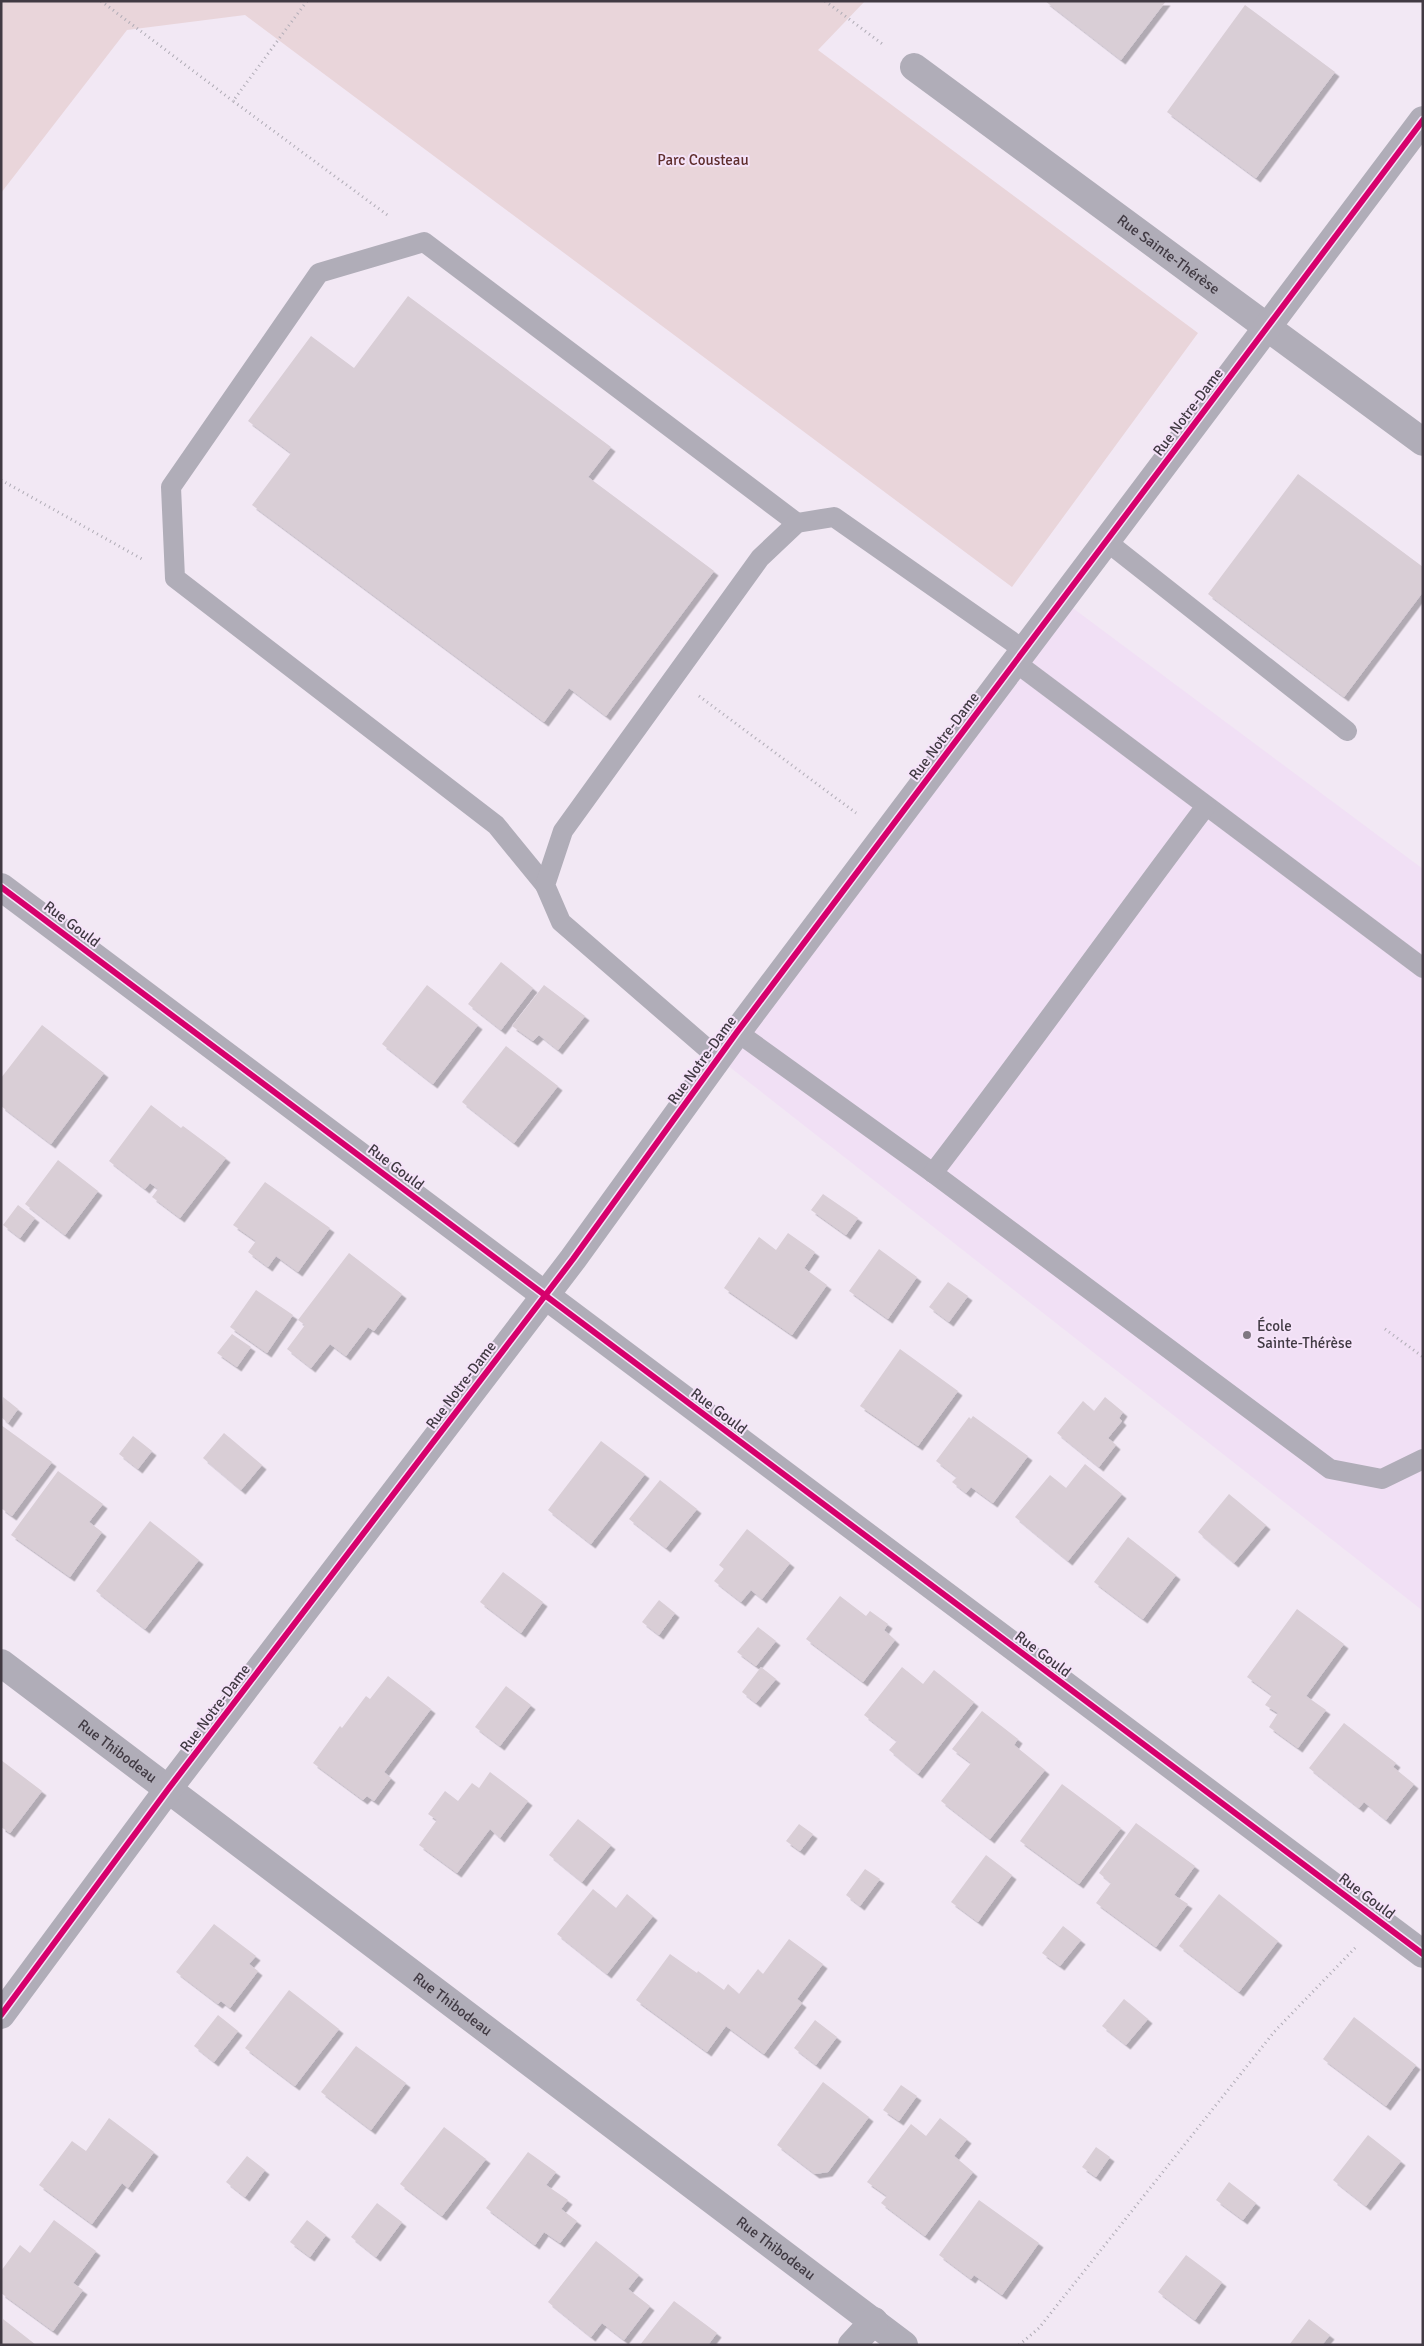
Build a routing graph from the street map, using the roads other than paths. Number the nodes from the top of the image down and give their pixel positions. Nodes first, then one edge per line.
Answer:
1 (914, 67) road end
2 (1423, 120) edge
3 (1267, 327) junction
4 (1423, 442) edge
5 (798, 523) junction
6 (1106, 541) junction
7 (1020, 656) junction
8 (1347, 731) dead end
9 (1206, 806) junction
10 (545, 885) junction
11 (1, 887) edge
12 (1423, 968) edge
13 (737, 1032) junction
14 (718, 1058) junction
15 (933, 1173) junction
16 (545, 1296) junction
17 (1423, 1459) edge
18 (1, 1663) edge
19 (170, 1788) junction
20 (1423, 1954) edge
21 (1, 2015) edge
22 (874, 2321) junction
23 (852, 2345) edge
24 (904, 2345) edge

1 - 3 street, Rue Sainte-Thérèse
2 - 3 street, Rue Notre-Dame
3 - 4 street, Rue Sainte-Thérèse
3 - 6 street, Rue Notre-Dame
5 - 7 lane
5 - 10 lane
5 - 10 lane
6 - 7 street, Rue Notre-Dame
6 - 8 lane
7 - 9 lane
7 - 13 street, Rue Notre-Dame
9 - 12 lane
9 - 15 lane
10 - 14 lane
11 - 16 street, Rue Gould
13 - 14 street, Rue Notre-Dame
13 - 15 lane
14 - 16 street, Rue Notre-Dame
15 - 17 lane
16 - 19 street, Rue Notre-Dame
16 - 20 street, Rue Gould
18 - 19 street, Rue Thibodeau
19 - 21 street, Rue Notre-Dame
19 - 22 street, Rue Thibodeau
22 - 23 street
22 - 24 street, Rue Thibodeau

